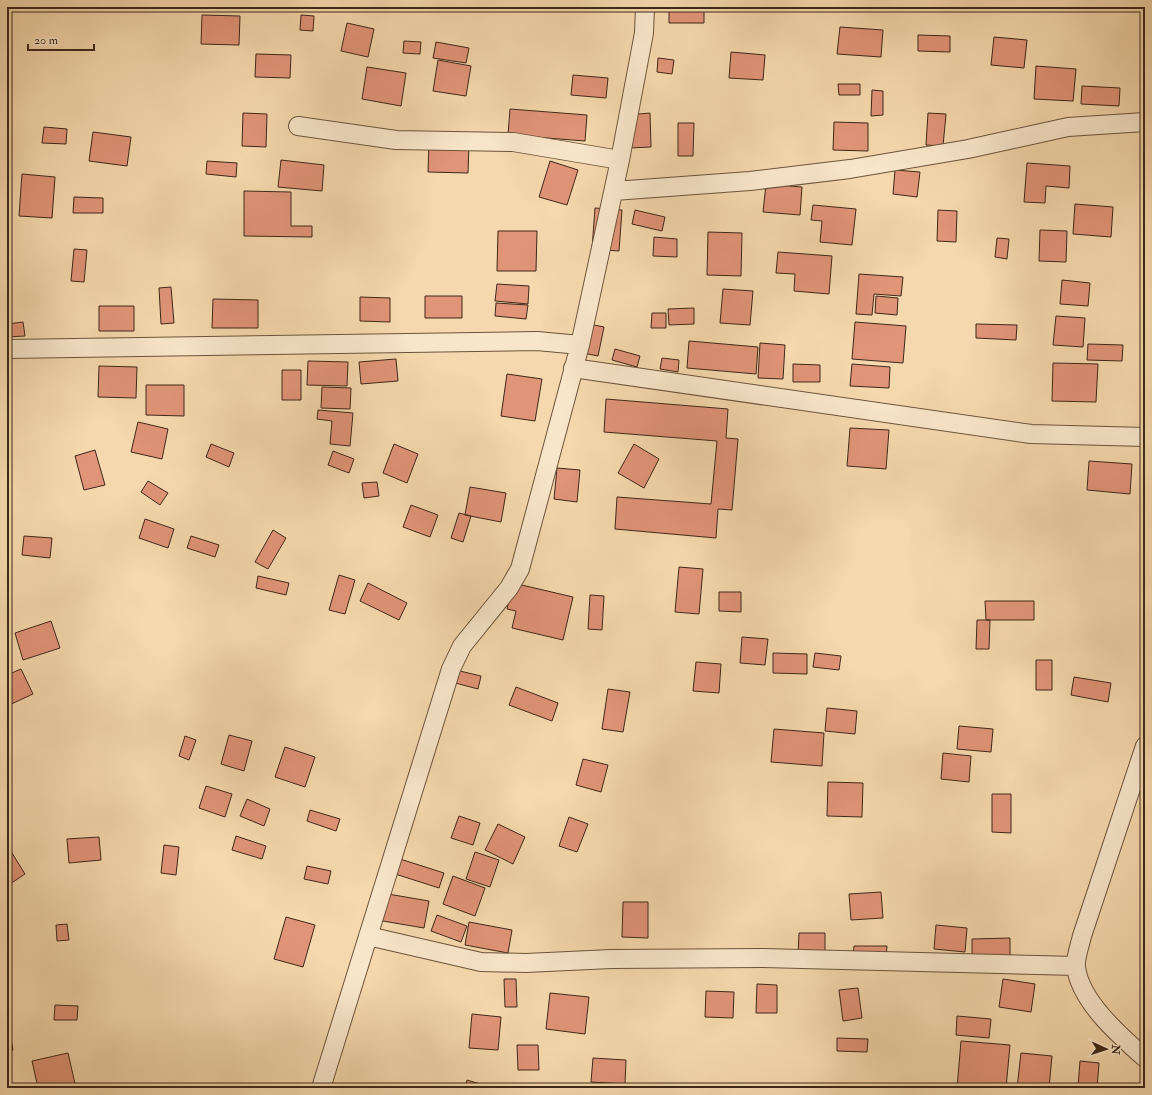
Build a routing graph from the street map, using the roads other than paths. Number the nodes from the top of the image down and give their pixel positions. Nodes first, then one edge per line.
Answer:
1 (645, 7) edge
2 (1145, 122) edge
3 (298, 126) dead end
4 (620, 160) junction
5 (614, 191) junction
6 (580, 345) junction
7 (7, 349) edge
8 (573, 368) junction
9 (1145, 437) edge
10 (1145, 746) edge
11 (368, 936) junction
12 (1076, 966) junction
13 (1145, 1058) edge
14 (320, 1088) edge

1 - 4 street
2 - 5 street
3 - 4 street
4 - 5 street
5 - 6 street
6 - 7 street
6 - 8 street
8 - 9 street
8 - 11 street
10 - 12 street
11 - 12 street
11 - 14 street
12 - 13 street

